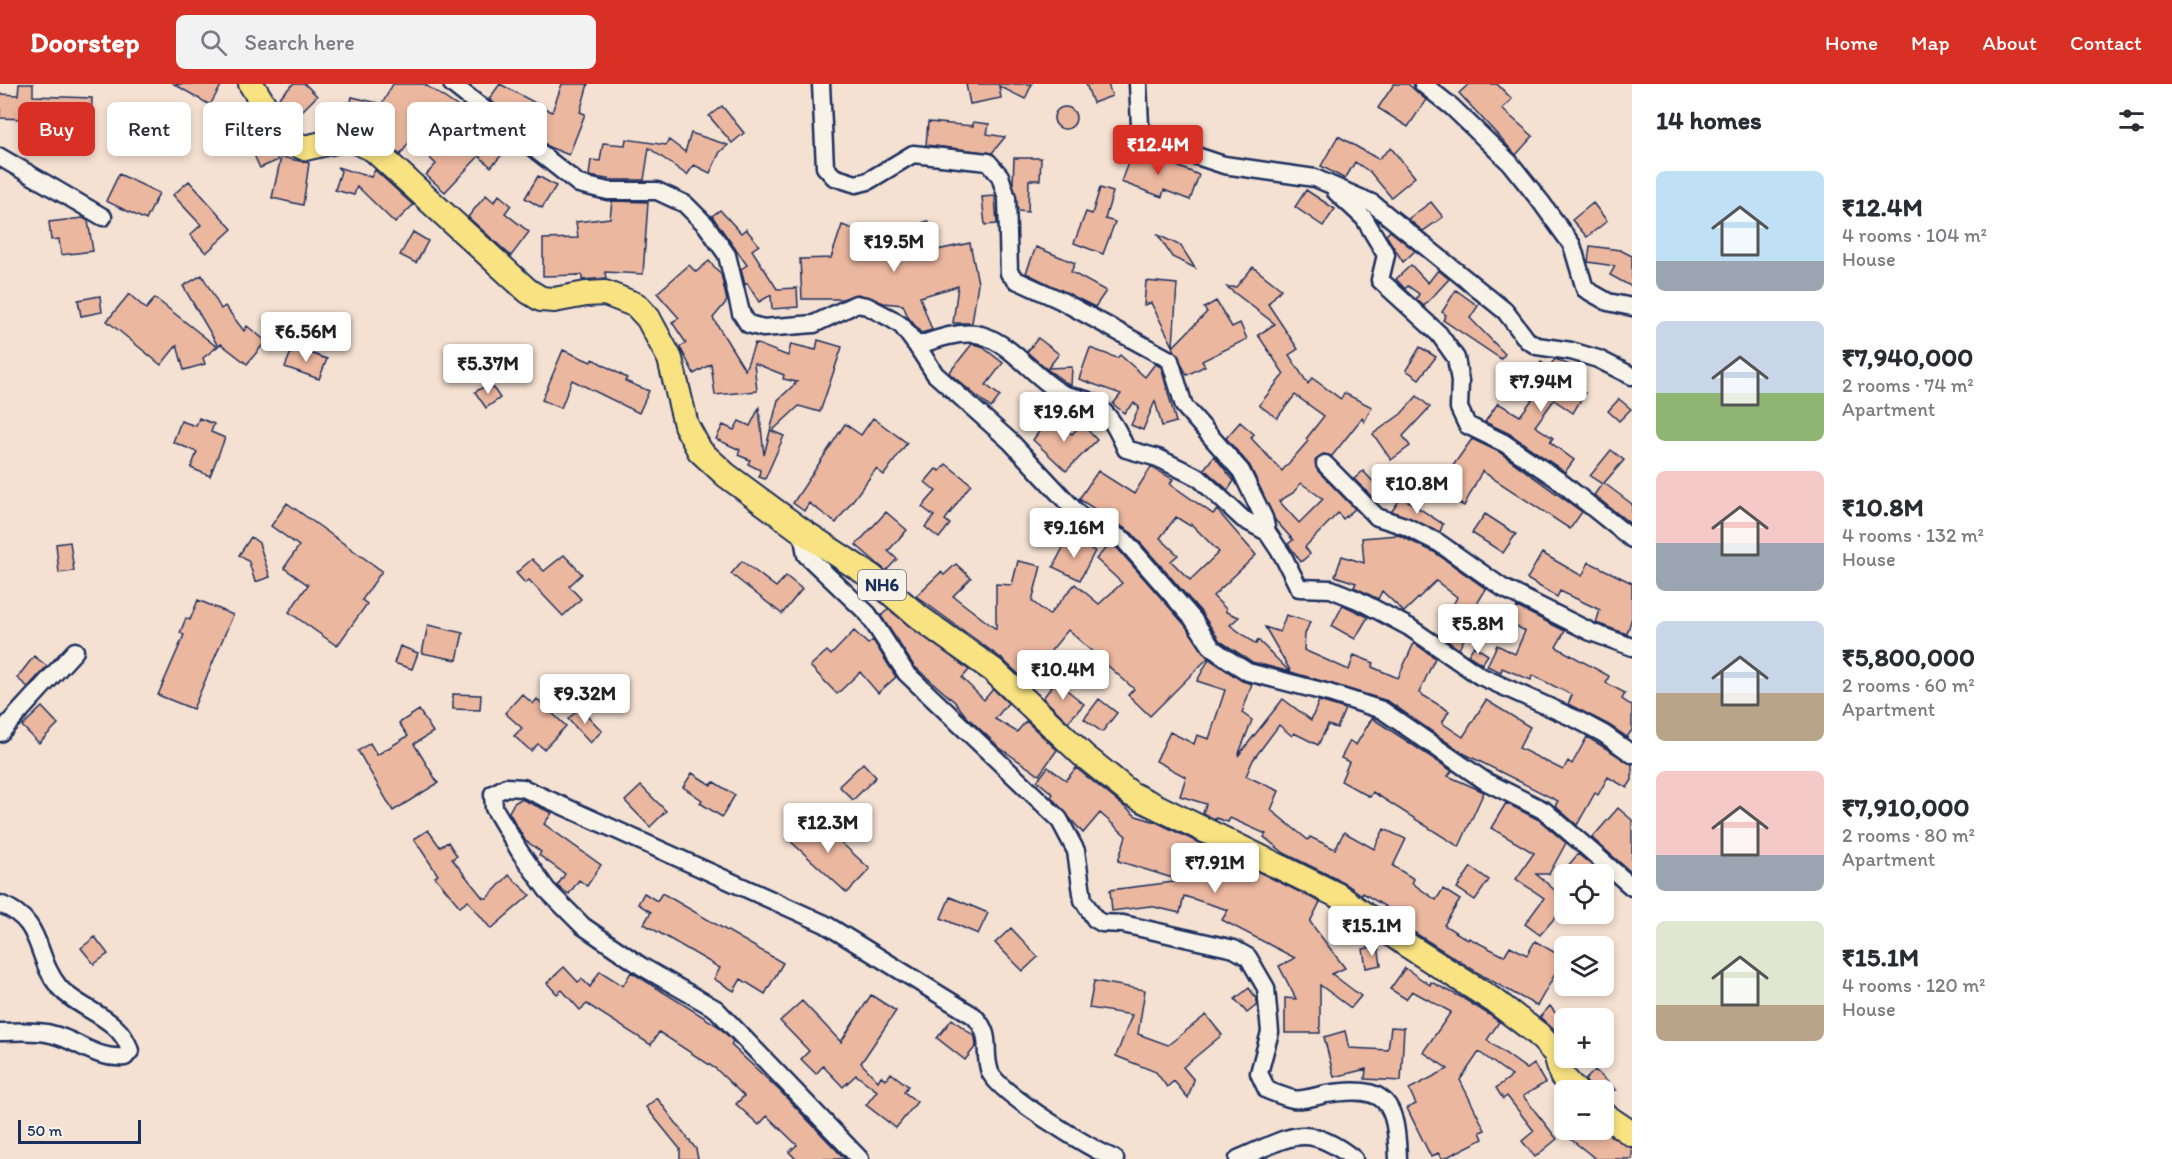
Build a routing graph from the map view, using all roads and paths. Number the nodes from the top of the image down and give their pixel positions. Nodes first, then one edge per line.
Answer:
1 (251, 84) edge
2 (452, 84) edge
3 (821, 84) edge
4 (1138, 84) edge
5 (1423, 84) edge
6 (473, 90) edge
7 (0, 158) edge
8 (1315, 178) junction
9 (103, 217) dead end
10 (1632, 307) edge
11 (917, 346) junction
12 (1632, 376) edge
13 (1325, 464) dead end
14 (802, 531) junction
15 (1268, 532) junction
16 (1632, 539) edge
17 (1632, 647) edge
18 (75, 651) dead end
19 (0, 733) edge
20 (1632, 754) edge
21 (1632, 887) edge
22 (0, 904) edge
23 (0, 1032) edge
24 (1566, 1080) edge
25 (1614, 1122) edge
26 (1632, 1134) edge
27 (860, 1159) edge
28 (1115, 1159) edge
29 (1238, 1159) edge
30 (1354, 1159) edge
31 (1398, 1159) edge

1 - 14 highway, NH6
2 - 6 street
3 - 15 street
4 - 8 street
5 - 10 street
6 - 11 street
7 - 9 street
8 - 12 street
8 - 16 street
11 - 15 street
11 - 21 street
13 - 17 street
14 - 24 highway, NH6
14 - 31 street
15 - 20 street
18 - 19 street
22 - 23 street
25 - 26 highway
27 - 28 street
29 - 30 street

